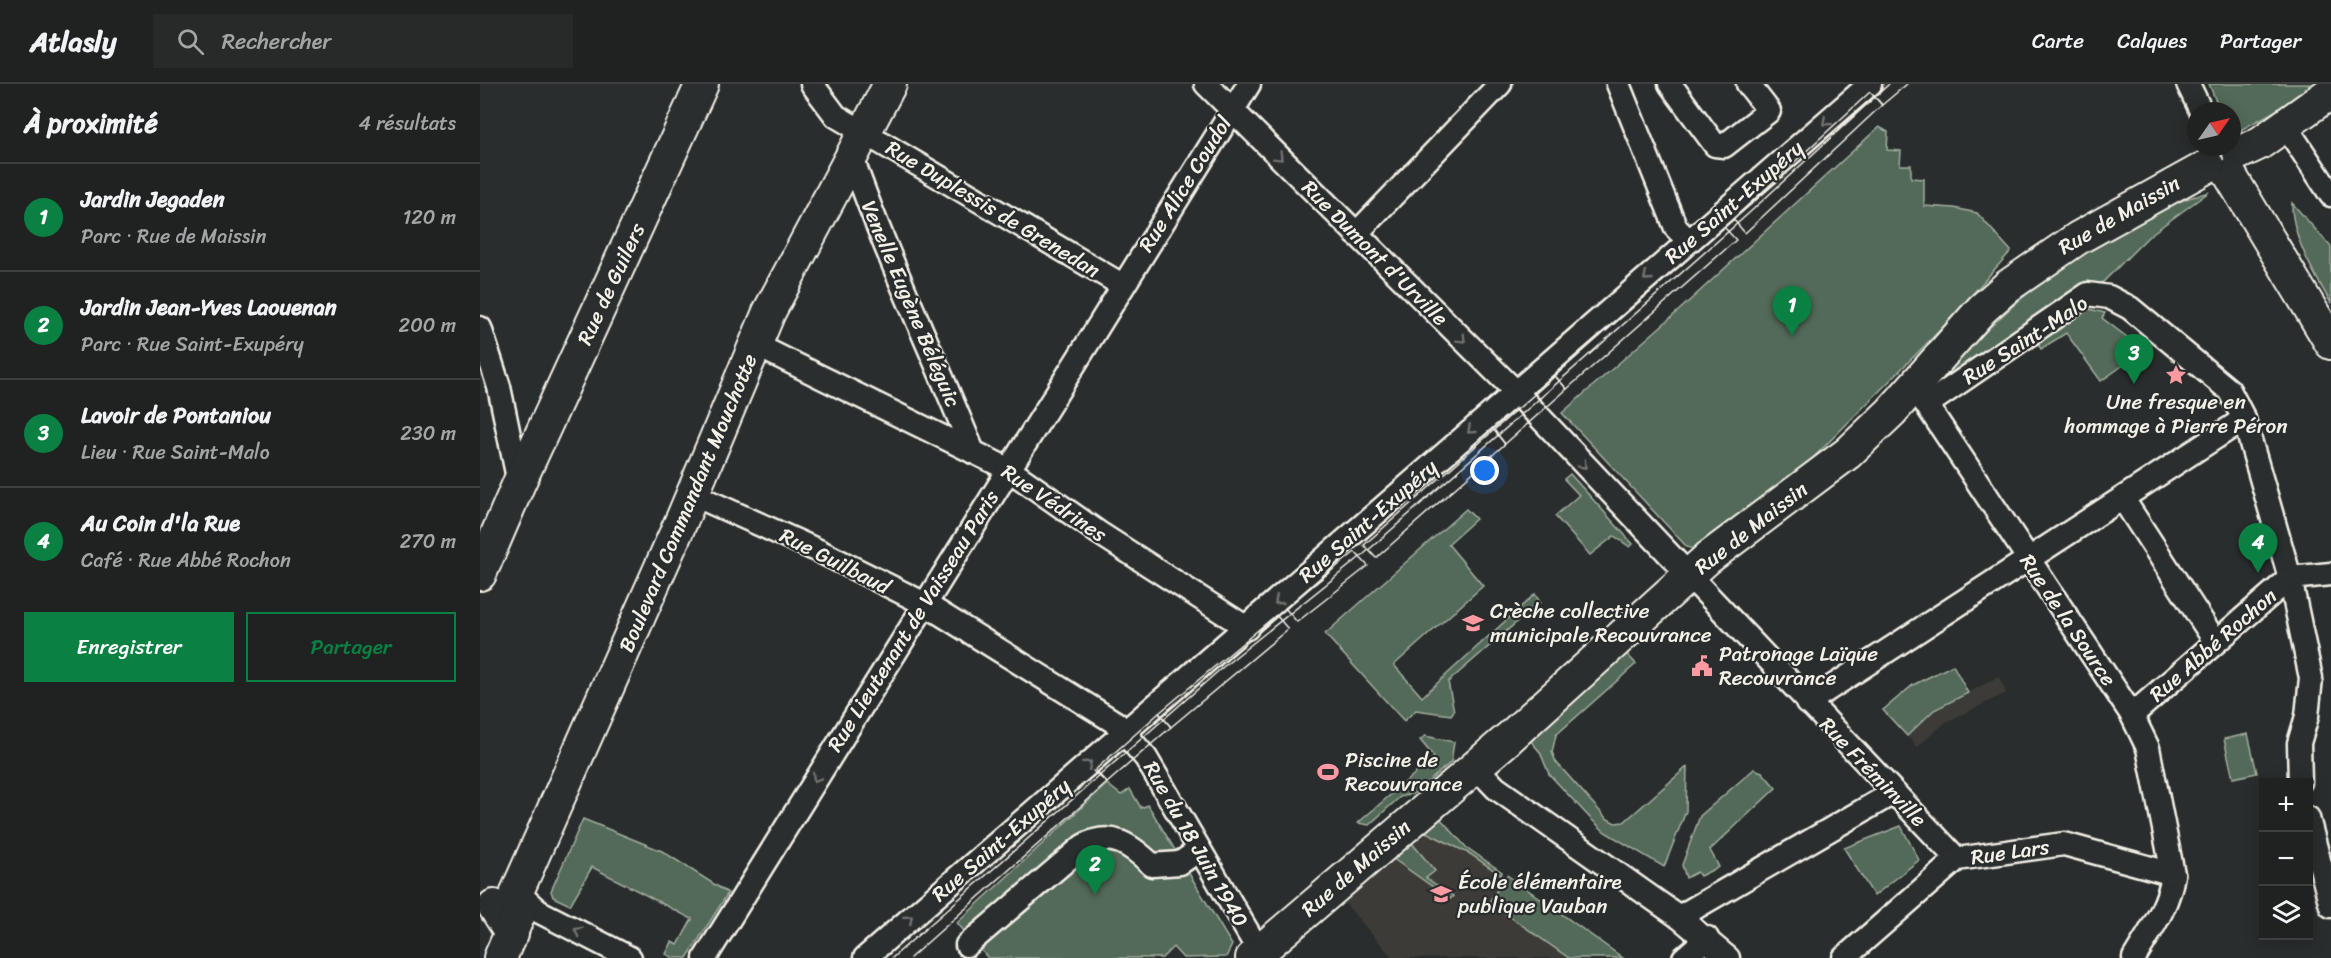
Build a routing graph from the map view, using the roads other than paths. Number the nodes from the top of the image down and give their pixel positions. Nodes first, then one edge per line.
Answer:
1 (702, 84) edge
2 (812, 84) edge
3 (890, 84) edge
4 (1206, 84) edge
5 (1249, 84) edge
6 (1500, 84) edge
7 (1618, 84) edge
8 (1670, 84) edge
9 (1748, 84) edge
10 (1870, 84) edge
11 (2188, 84) edge
12 (2331, 92) edge
13 (2196, 102) edge
14 (1232, 110) junction
15 (2285, 125) junction
16 (858, 144) junction
17 (2224, 158) edge
18 (2331, 195) edge
19 (1356, 234) junction
20 (1689, 241) junction
21 (1122, 285) junction
22 (480, 328) edge
23 (2331, 343) edge
24 (756, 345) junction
25 (489, 389) edge
26 (1516, 392) junction
27 (1921, 395) junction
28 (2244, 419) junction
29 (1542, 422) joint
30 (973, 452) junction
31 (1008, 469) junction
32 (519, 483) junction
33 (692, 494) junction
34 (2123, 499) junction
35 (2027, 560) junction
36 (480, 573) edge
37 (2331, 574) edge
38 (1690, 575) junction
39 (2290, 579) junction
40 (925, 604) junction
41 (1247, 628) junction
42 (2215, 641) junction
43 (1807, 703) junction
44 (2132, 715) junction
45 (1125, 732) junction
46 (1475, 766) junction
47 (2298, 774) edge
48 (1893, 793) junction
49 (2312, 832) edge
50 (1199, 850) junction
51 (1957, 859) junction
52 (2173, 874) junction
53 (494, 903) edge
54 (2331, 906) edge
55 (1679, 916) junction
56 (1707, 938) junction
57 (967, 945) dead end
58 (506, 946) edge
59 (1258, 956) edge
60 (484, 958) edge
61 (630, 958) edge
62 (705, 958) edge
63 (865, 958) edge
64 (1684, 958) edge
65 (1728, 958) edge
66 (1844, 958) edge
67 (2134, 958) edge

1 - 32 street, Rue de Guilers
2 - 16 street, Rue Duplessis de Grenedan
3 - 16 street, Boulevard Commandant Mouchotte
4 - 14 street, Rue Dumont d'Urville
5 - 14 street, Rue Alice Coudol
6 - 19 street
7 - 20 street
8 - 9 street
10 -> 20 street, Rue Saint-Exupéry
11 - 13 street
12 - 15 street, Rue de Maissin
14 -> 19 street, Rue Dumont d'Urville
14 - 21 street, Rue Alice Coudol
15 - 17 street, Rue de Maissin
15 - 18 street
16 - 21 street, Rue Duplessis de Grenedan
16 - 24 street, Boulevard Commandant Mouchotte
16 - 30 street, Venelle Eugène Béléguic
17 - 23 street
17 - 27 street, Rue de Maissin
19 -> 26 street, Rue Dumont d'Urville
20 -> 26 street, Rue Saint-Exupéry
21 - 31 street, Rue Lieutenant de Vaisseau Paris
22 - 25 street
24 - 30 street, Rue Védrines
24 - 33 street, Boulevard Commandant Mouchotte
25 - 32 street
26 - 29 street, Rue Dumont d'Urville
26 -> 41 street, Rue Saint-Exupéry
27 - 28 street, Rue Saint-Malo
27 - 35 street, Rue de la Source
27 - 38 street, Rue de Maissin
28 - 34 street
28 - 39 street, Rue Saint-Malo
29 -> 38 street, Rue Fréminville
30 - 31 street, Rue Védrines
31 - 40 street, Rue Lieutenant de Vaisseau Paris
31 - 41 street, Rue Védrines
32 - 36 street, Rue de Guilers
33 - 40 street, Rue Guilbaud
33 - 53 street, Boulevard Commandant Mouchotte
34 - 35 street
34 - 42 street
35 - 43 street
35 - 44 street, Rue de la Source
37 - 39 street, Rue Abbé Rochon
38 - 43 street, Rue Fréminville
38 - 46 street, Rue de Maissin
39 - 42 street, Rue Abbé Rochon
39 - 47 street, Rue Saint-Malo
40 - 45 street, Rue Guilbaud
40 -> 62 street, Rue Lieutenant de Vaisseau Paris
41 - 45 street, Rue Saint-Exupéry
42 - 44 street, Rue Abbé Rochon
43 - 48 street, Rue Fréminville
44 - 52 street, Rue de la Source
45 - 50 street, Rue du 18 Juin 1940
63 -> 45 street, Rue Saint-Exupéry
46 - 55 street
46 - 59 street, Rue de Maissin
48 - 51 street, Rue Fréminville
48 - 55 street
49 - 54 street
50 - 57 street
50 - 59 street, Rue du 18 Juin 1940
51 - 52 street, Rue Lars
51 - 66 street, Rue Lars
52 - 67 street
53 - 58 street
53 - 60 street
61 -> 53 street
55 - 56 street
56 - 64 street
56 - 65 street

